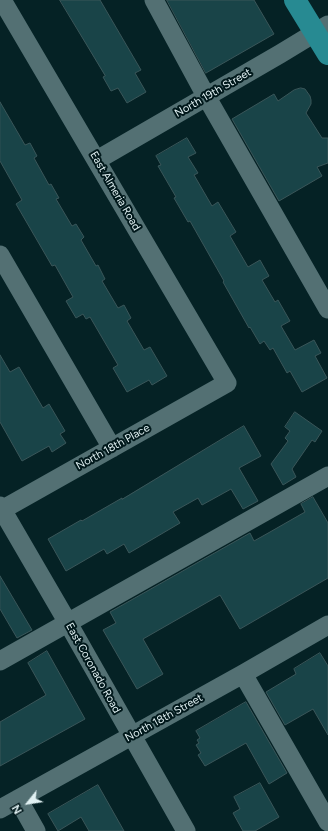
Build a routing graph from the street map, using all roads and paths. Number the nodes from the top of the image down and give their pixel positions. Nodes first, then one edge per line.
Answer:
1 (2, 0) edge
2 (154, 0) edge
3 (295, 0) edge
4 (322, 29) edge
5 (328, 54) edge
6 (206, 96) junction
7 (97, 160) junction
8 (0, 255) edge
9 (328, 309) edge
10 (227, 383) joint
11 (112, 448) junction
12 (328, 476) edge
13 (1, 509) edge
14 (68, 623) junction
15 (328, 625) edge
16 (0, 661) edge
17 (243, 674) junction
18 (131, 736) junction
19 (18, 799) junction
20 (0, 809) edge
21 (328, 822) edge
22 (36, 831) edge
23 (186, 831) edge

1 - 7 street, East Almeria Road
2 - 6 street
3 - 4 main road
4 - 5 main road
4 - 6 street, North 19th Street
6 - 7 street, North 19th Street
6 - 9 street
7 - 10 street, East Almeria Road
8 - 11 street
10 - 11 street, North 18th Place
11 - 13 street, North 18th Place
12 - 14 street
13 - 14 street, East Coronado Road
14 - 16 street
14 - 18 street, East Coronado Road
15 - 17 street, North 18th Street
17 - 18 street, North 18th Street
17 - 21 street
18 - 19 street, North 18th Street
18 - 23 street, East Coronado Road
19 - 20 street, North 18th Street
19 - 22 street

